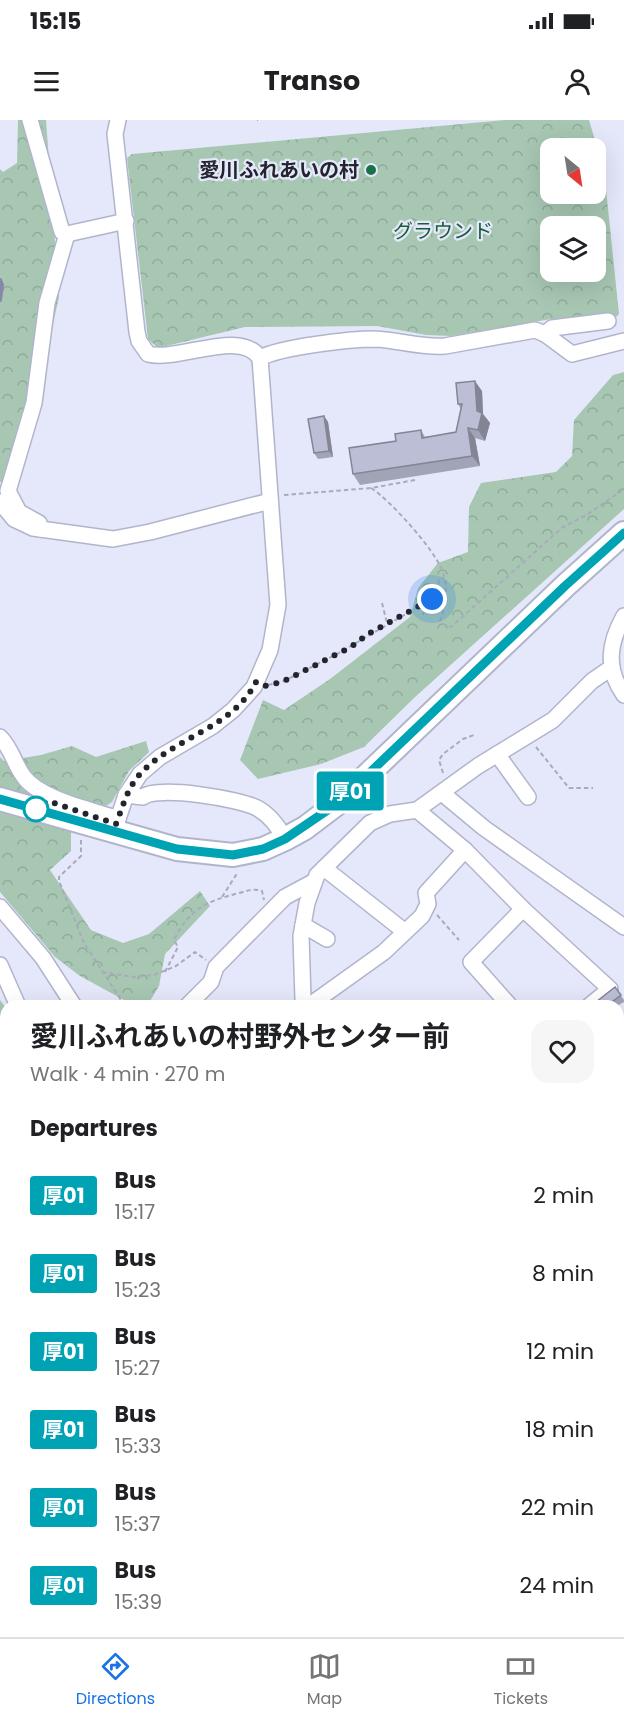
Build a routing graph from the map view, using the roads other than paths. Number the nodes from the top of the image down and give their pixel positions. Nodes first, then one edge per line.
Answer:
1 (30, 120) edge
2 (118, 120) edge
3 (126, 221) junction
4 (67, 234) junction
5 (608, 321) dead end
6 (545, 334) junction
7 (624, 341) edge
8 (260, 358) junction
9 (270, 497) junction
10 (0, 502) edge
11 (40, 529) junction
12 (624, 533) edge
13 (624, 616) edge
14 (611, 668) junction
15 (624, 695) edge
16 (0, 737) edge
17 (497, 754) junction
18 (447, 789) junction
19 (126, 795) junction
20 (528, 797) dead end
21 (9, 802) edge
22 (417, 810) junction
23 (116, 825) junction
24 (285, 839) junction
25 (465, 850) junction
26 (324, 868) junction
27 (313, 882) junction
28 (0, 908) edge
29 (523, 909) junction
30 (303, 925) junction
31 (624, 927) edge
32 (404, 932) junction
33 (327, 939) dead end
34 (0, 965) edge
35 (617, 988) edge
36 (15, 1000) edge
37 (74, 1000) edge
38 (193, 1000) edge
39 (304, 1000) edge
40 (318, 1000) edge
41 (505, 1000) edge
42 (598, 1000) edge

1 - 4 street
2 - 3 street
3 - 4 street
3 - 8 street
4 - 11 street
5 - 6 street
6 - 7 street
6 - 8 street
8 - 9 street
9 - 11 street
9 - 19 street
10 - 11 street
12 - 24 highway
13 - 14 street
14 - 15 street
14 - 17 street
16 - 23 street
17 - 18 street
17 - 20 street
18 - 22 street
18 - 31 street
19 - 23 street
19 - 24 street
21 - 23 highway
22 - 25 street
22 - 26 street
23 - 24 highway
25 - 29 street
25 - 32 street
26 - 27 street
26 - 32 street
27 - 30 street
27 - 38 street
28 - 37 street
29 - 35 street
29 - 41 street
30 - 33 street
30 - 39 street
32 - 40 street
34 - 36 street
35 - 42 street

